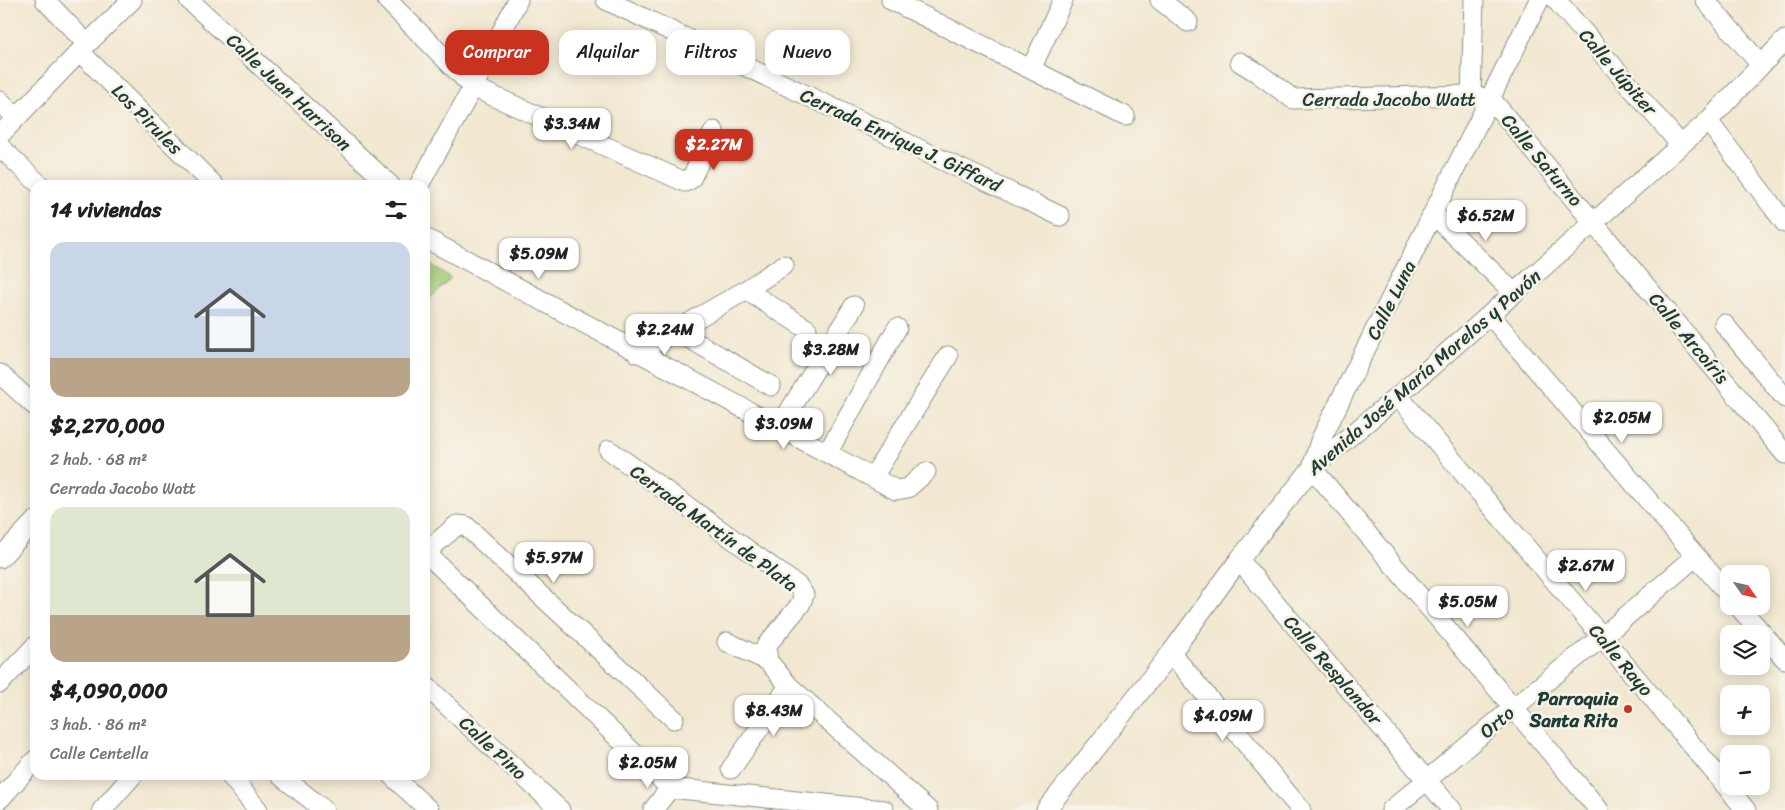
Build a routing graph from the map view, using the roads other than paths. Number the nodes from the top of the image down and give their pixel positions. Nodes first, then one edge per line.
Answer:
1 (45, 0) edge
2 (189, 0) edge
3 (387, 0) edge
4 (518, 0) edge
5 (606, 0) edge
6 (891, 0) edge
7 (1063, 0) edge
8 (1160, 0) edge
9 (1474, 0) edge
10 (1539, 0) edge
11 (1556, 0) edge
12 (1706, 0) edge
13 (126, 2) edge
14 (1188, 22) dead end
15 (1785, 40) edge
16 (83, 48) junction
17 (1240, 62) dead end
18 (1762, 66) junction
19 (1031, 69) junction
20 (473, 87) junction
21 (1471, 95) junction
22 (1490, 99) junction
23 (0, 101) edge
24 (1125, 116) dead end
25 (16, 118) junction
26 (1708, 121) junction
27 (714, 131) dead end
28 (0, 136) edge
29 (1680, 144) junction
30 (0, 147) edge
31 (35, 180) edge
32 (209, 180) edge
33 (385, 180) edge
34 (422, 180) edge
35 (1434, 215) junction
36 (1060, 216) dead end
37 (1593, 222) junction
38 (1785, 223) edge
39 (430, 241) edge
40 (784, 265) dead end
41 (746, 290) junction
42 (1514, 293) junction
43 (854, 306) dead end
44 (1490, 315) junction
45 (1724, 324) dead end
46 (897, 328) dead end
47 (807, 329) dead end
48 (675, 330) junction
49 (638, 353) junction
50 (948, 356) dead end
51 (0, 374) edge
52 (771, 386) dead end
53 (1398, 396) junction
54 (1785, 398) edge
55 (30, 401) edge
56 (779, 428) junction
57 (1781, 442) edge
58 (608, 450) dead end
59 (828, 452) junction
60 (1312, 468) junction
61 (926, 472) dead end
62 (873, 477) junction
63 (30, 526) edge
64 (430, 549) edge
65 (1695, 556) junction
66 (0, 558) edge
67 (430, 558) edge
68 (1239, 560) junction
69 (1720, 585) edge
70 (1746, 615) edge
71 (1602, 637) junction
72 (727, 642) dead end
73 (30, 653) edge
74 (1171, 653) junction
75 (1785, 659) edge
76 (768, 662) junction
77 (0, 683) edge
78 (789, 686) junction
79 (430, 691) edge
80 (1513, 708) junction
81 (674, 718) dead end
82 (30, 766) edge
83 (731, 769) dead end
84 (129, 780) edge
85 (234, 780) edge
86 (286, 780) edge
87 (396, 780) edge
88 (1427, 780) junction
89 (670, 788) junction
90 (0, 799) edge
91 (323, 809) edge
92 (102, 810) edge
93 (258, 810) edge
94 (429, 810) edge
95 (560, 810) edge
96 (653, 810) edge
97 (884, 810) edge
98 (928, 810) edge
99 (1046, 810) edge
100 (1301, 810) edge
101 (1391, 810) edge
102 (1452, 810) edge
103 (1599, 810) edge
104 (1746, 810) edge

1 - 16 street, Los Pirules
2 - 33 street, Calle Juan Harrison
3 - 20 street
4 - 20 street
5 - 36 street, Cerrada Enrique J. Giffard
6 - 19 street
7 - 19 street
8 - 14 street
9 - 21 street
10 - 22 street, Calle Luna
11 - 29 street, Calle Júpiter
12 - 18 street
13 - 16 street
15 - 18 street, Avenida José María Morelos y Pavón
16 - 25 street
16 - 32 street, Los Pirules
17 - 21 street, Cerrada Jacobo Watt
18 - 26 street, Avenida José María Morelos y Pavón
19 - 24 street
20 - 27 street
20 - 34 street
21 - 22 street, Cerrada Jacobo Watt
22 - 35 street, Calle Luna
22 - 37 street, Calle Saturno
23 - 25 street
25 - 28 street
26 - 29 street, Avenida José María Morelos y Pavón
26 - 38 street
29 - 37 street, Avenida José María Morelos y Pavón
30 - 31 street
35 - 42 street
35 - 60 street, Calle Luna
37 - 42 street, Avenida José María Morelos y Pavón
37 - 57 street, Calle Arcoíris
39 - 49 street
40 - 41 street
41 - 47 street
41 - 48 street
42 - 44 street, Avenida José María Morelos y Pavón
43 - 56 street
44 - 53 street, Avenida José María Morelos y Pavón
44 - 65 street
45 - 54 street
46 - 59 street
48 - 49 street
48 - 52 street
49 - 56 street
50 - 62 street
51 - 55 street
53 - 60 street, Avenida José María Morelos y Pavón
53 - 71 street, Calle Rayo
56 - 59 street
58 - 76 street, Cerrada Martín de Plata
59 - 62 street
60 - 68 street, Avenida José María Morelos y Pavón
60 - 80 street
61 - 62 street
63 - 66 street
64 - 81 street
65 - 69 street
65 - 71 street, Orto
67 - 89 street
68 - 74 street, Avenida José María Morelos y Pavón
68 - 88 street, Calle Resplandor
70 - 75 street
71 - 80 street, Orto
71 - 104 street, Calle Rayo
72 - 76 street
73 - 77 street
74 - 99 street, Avenida José María Morelos y Pavón
74 - 100 street
76 - 78 street
78 - 83 street
78 - 98 street
79 - 95 street, Calle Pino
80 - 88 street, Orto
80 - 103 street
82 - 90 street
84 - 92 street
85 - 93 street
86 - 91 street
87 - 94 street
88 - 101 street, Orto
88 - 102 street, Calle Resplandor
89 - 96 street
89 - 97 street

